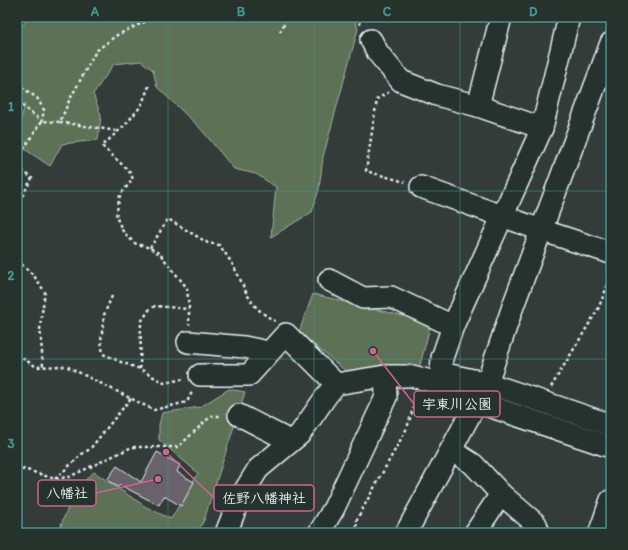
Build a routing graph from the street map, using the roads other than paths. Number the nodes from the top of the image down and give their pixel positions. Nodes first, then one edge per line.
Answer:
1 (501, 17) edge
2 (569, 17) edge
3 (371, 40) dead end
4 (611, 43) edge
5 (478, 106) junction
6 (542, 128) junction
7 (421, 187) road end
8 (502, 216) junction
9 (541, 230) junction
10 (611, 253) edge
11 (329, 280) dead end
12 (452, 326) junction
13 (188, 342) road end
14 (268, 352) junction
15 (200, 375) road end
16 (385, 376) junction
17 (434, 378) junction
18 (488, 383) junction
19 (336, 384) junction
20 (477, 402) junction
21 (239, 415) road end
22 (611, 425) edge
23 (290, 441) junction
24 (611, 448) edge
25 (451, 450) junction
26 (501, 494) junction
27 (611, 501) edge
28 (226, 533) edge
29 (319, 533) edge
30 (406, 533) edge
31 (475, 533) edge
32 (539, 533) edge
33 (600, 533) edge

1 - 5 street
2 - 6 street
3 - 5 street
4 - 9 street
5 - 6 street
6 - 8 street
7 - 8 street
8 - 9 street
8 - 12 street
9 - 10 street
9 - 18 street
11 - 12 street
12 - 17 street
13 - 14 street
14 - 15 street
14 - 19 street
16 - 17 street
16 - 19 street
16 - 29 street
17 - 18 street
17 - 20 street
18 - 20 street
18 - 22 street
19 - 23 street
20 - 24 street
20 - 25 street
21 - 23 street
23 - 28 street
25 - 26 street
25 - 30 street
26 - 31 street
26 - 32 street
27 - 33 main road

